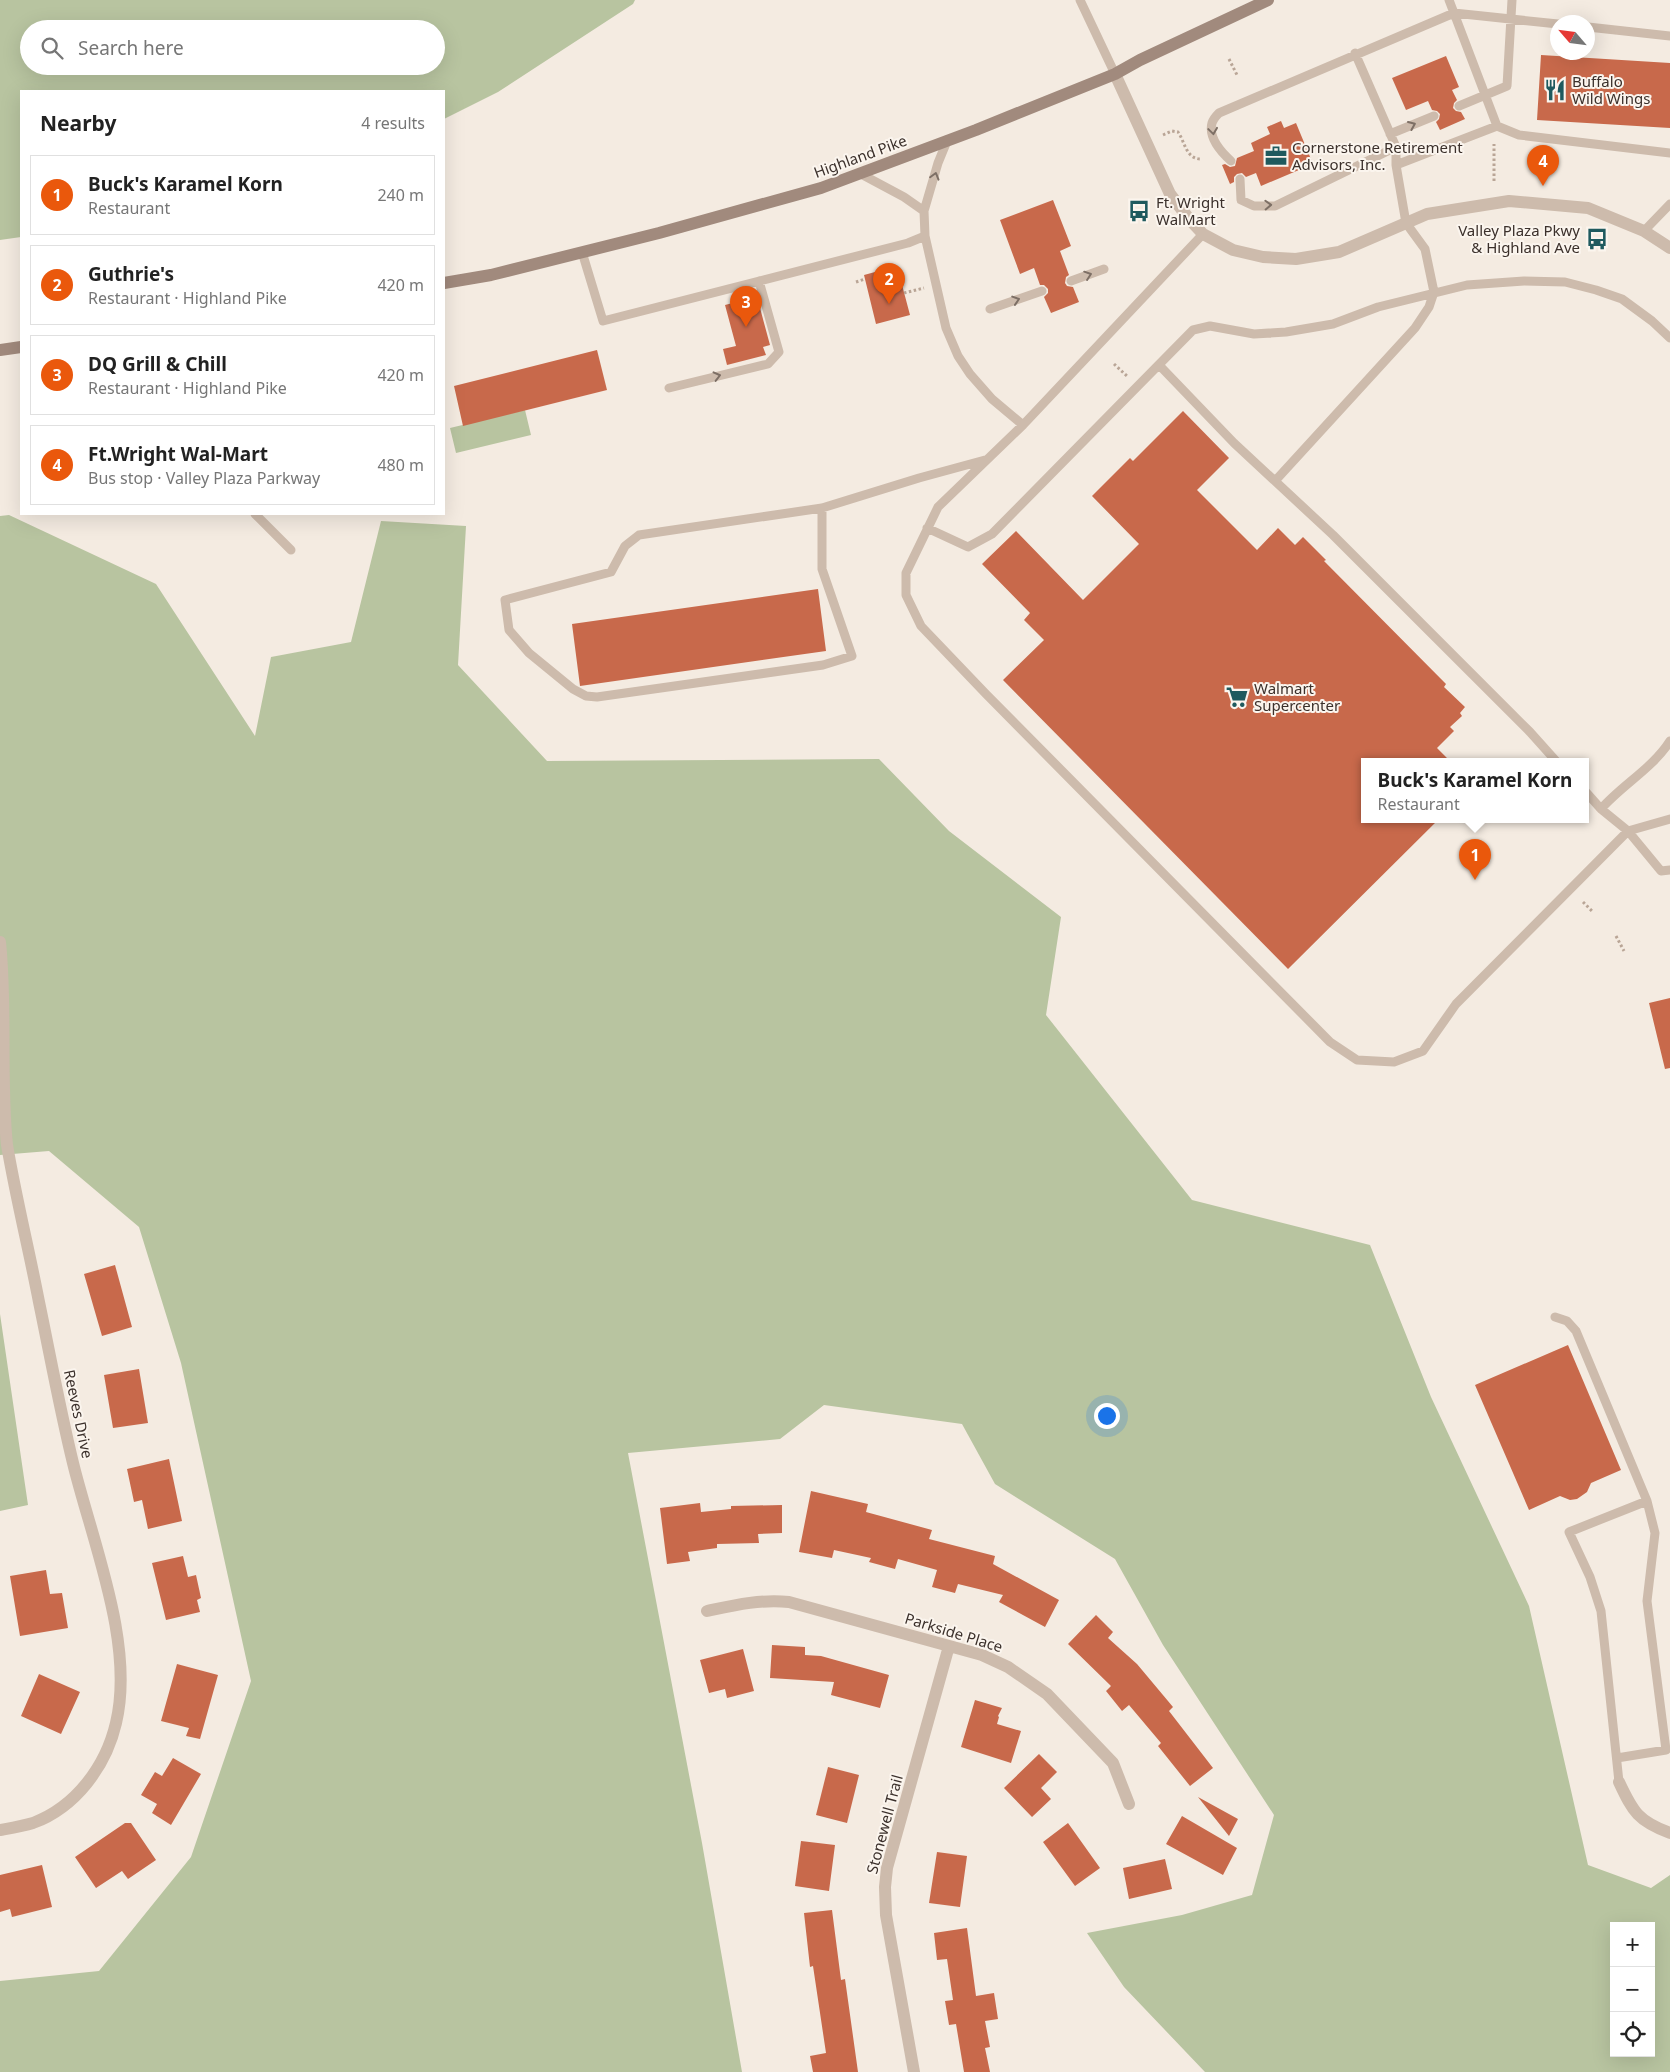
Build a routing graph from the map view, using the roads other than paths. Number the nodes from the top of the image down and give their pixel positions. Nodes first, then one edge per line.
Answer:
1 (1080, 0) edge
2 (1268, 0) edge
3 (1449, 0) edge
4 (1512, 0) edge
5 (1454, 13) junction
6 (1511, 19) junction
7 (1550, 23) edge
8 (1595, 28) edge
9 (1670, 36) edge
10 (1355, 54) junction
11 (1115, 74) junction
12 (1486, 94) junction
13 (1459, 106) dead end
14 (1434, 116) dead end
15 (1497, 126) junction
16 (1390, 134) junction
17 (947, 140) junction
18 (1396, 147) junction
19 (1670, 153) edge
20 (1231, 161) dead end
21 (1396, 166) junction
22 (861, 174) junction
23 (1240, 179) dead end
24 (1670, 204) edge
25 (924, 211) junction
26 (1406, 224) junction
27 (1644, 231) junction
28 (1204, 234) junction
29 (925, 236) junction
30 (1670, 248) edge
31 (582, 252) junction
32 (1104, 269) dead end
33 (759, 281) junction
34 (1071, 281) dead end
35 (445, 283) edge
36 (1042, 291) dead end
37 (1434, 292) junction
38 (990, 309) dead end
39 (1670, 338) edge
40 (20, 347) edge
41 (0, 350) edge
42 (1160, 366) junction
43 (670, 388) dead end
44 (1023, 425) junction
45 (988, 460) junction
46 (1275, 481) junction
47 (822, 508) junction
48 (256, 515) edge
49 (927, 528) junction
50 (291, 550) dead end
51 (1670, 741) edge
52 (1553, 758) edge
53 (1589, 796) edge
54 (1601, 809) junction
55 (1670, 819) edge
56 (1628, 831) junction
57 (1670, 870) edge
58 (0, 942) edge
59 (1555, 1317) dead end
60 (1647, 1501) junction
61 (708, 1611) dead end
62 (950, 1646) junction
63 (1617, 1758) junction
64 (1619, 1782) joint
65 (1129, 1804) dead end
66 (0, 1830) edge
67 (1670, 1833) edge
68 (914, 2072) edge

1 - 11 lane
2 - 11 main road, Highland Pike
3 - 5 lane
4 - 6 lane
5 - 6 lane
5 - 10 lane
5 - 12 lane
6 - 7 lane
6 - 12 lane
8 - 9 lane
10 - 16 lane
10 -> 20 lane
11 - 17 main road, Highland Pike
11 - 28 street
12 - 13 lane
12 - 15 lane
16 -> 14 lane
15 - 19 lane
15 - 21 lane
16 - 18 lane
17 - 22 main road, Highland Pike
25 -> 17 lane
18 - 21 lane
23 -> 18 lane
21 - 26 lane
22 - 25 lane
22 - 31 main road, Highland Pike
24 - 27 lane
25 - 29 lane
26 - 27 street
26 - 28 street
26 - 37 lane
27 - 30 street
28 - 44 lane
29 - 33 lane
29 - 44 lane
31 - 33 lane
31 - 35 main road, Highland Pike
34 -> 32 lane
43 -> 33 lane
38 -> 36 lane
37 - 39 lane
37 - 42 lane
37 - 46 lane
40 - 41 main road
42 - 46 lane
42 - 49 lane
44 - 45 lane
45 - 47 lane
45 - 49 lane
46 - 52 lane
47 - 47 lane
48 - 50 lane
49 - 56 lane
51 - 54 lane
53 - 54 lane
54 - 56 lane
55 - 56 lane
56 - 57 lane
58 - 66 street, Reeves Drive
59 - 60 lane
60 - 63 lane
60 - 63 lane
61 - 62 street, Parkside Place
62 - 65 street, Parkside Place
62 - 68 street, Stonewell Trail
63 - 64 lane
64 - 67 street

